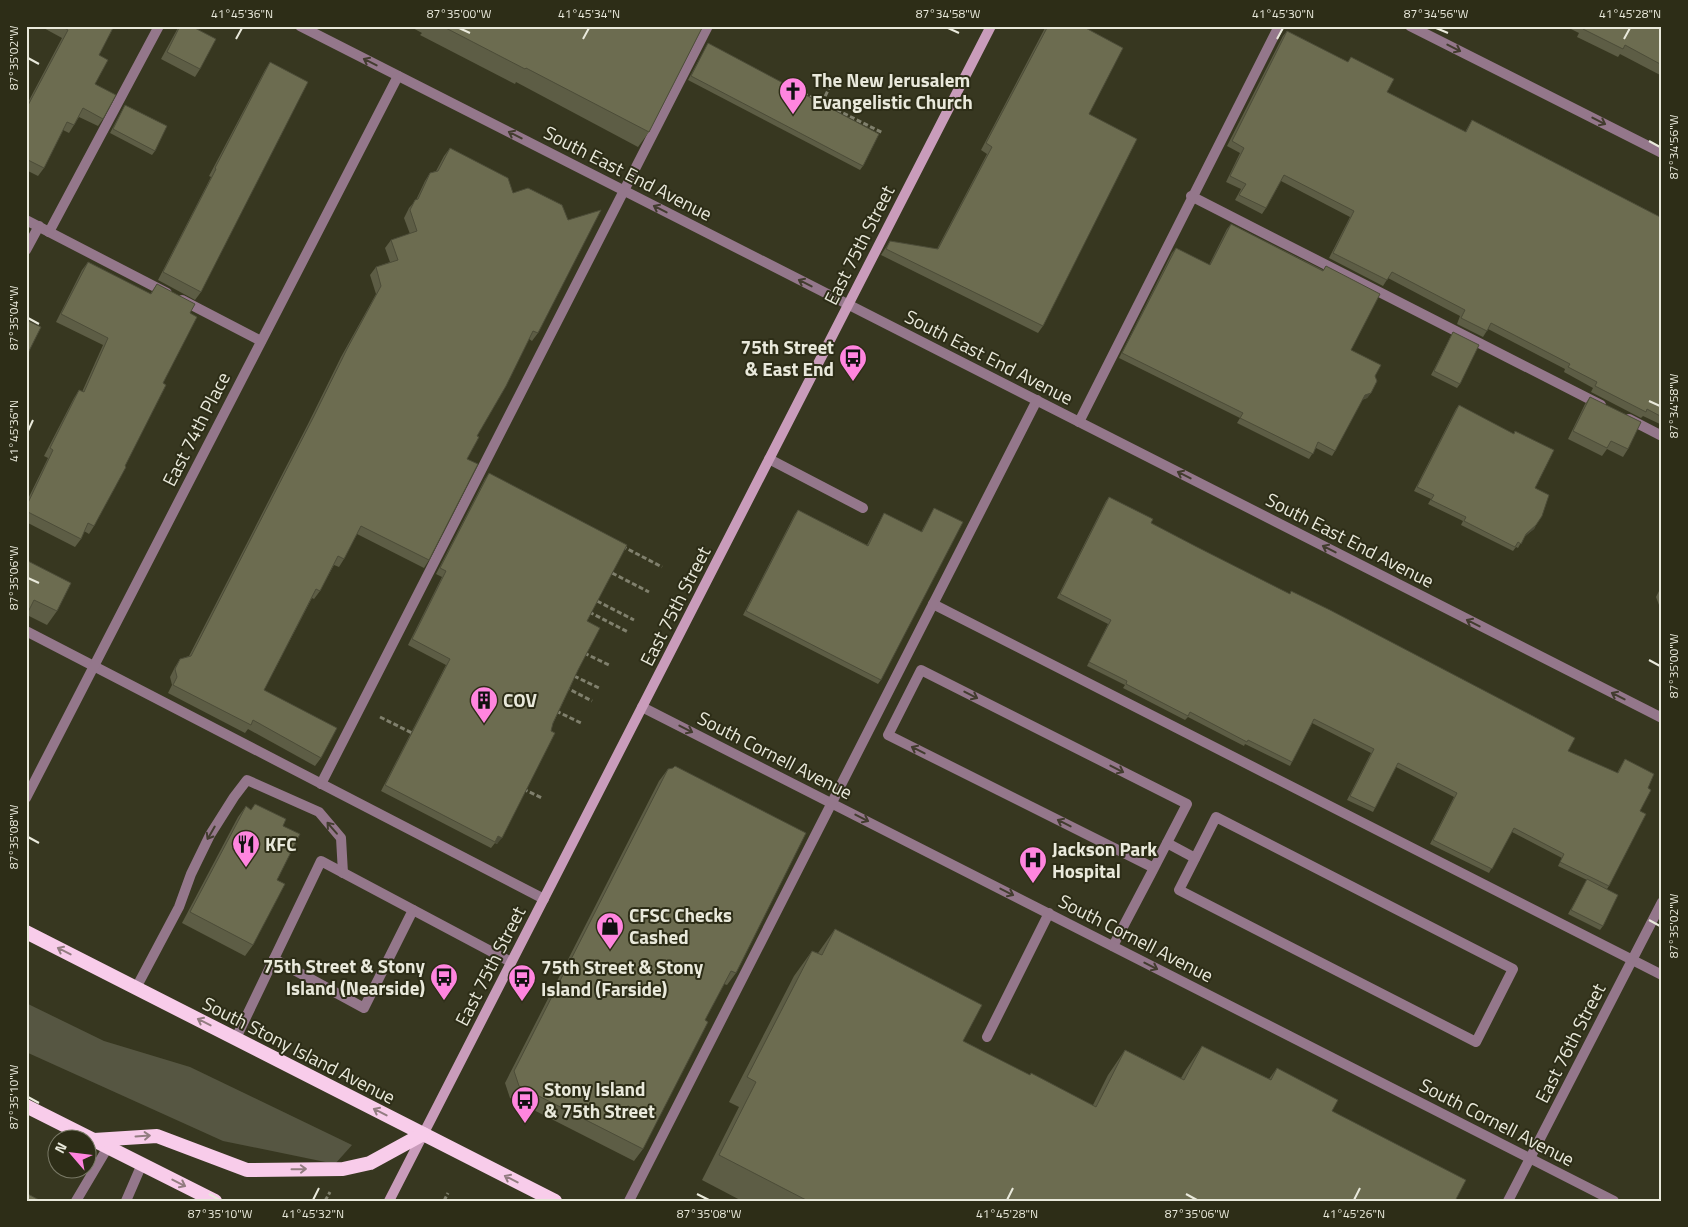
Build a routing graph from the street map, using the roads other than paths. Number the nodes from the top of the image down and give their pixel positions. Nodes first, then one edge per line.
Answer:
1 (159, 26) edge
2 (300, 26) edge
3 (708, 26) edge
4 (991, 26) edge
5 (1278, 26) edge
6 (1410, 26) edge
7 (398, 76) junction
8 (1662, 153) edge
9 (624, 191) junction
10 (1192, 196) junction
11 (26, 220) edge
12 (39, 226) junction
13 (50, 232) junction
14 (26, 250) edge
15 (848, 304) junction
16 (261, 341) junction
17 (1037, 400) junction
18 (1078, 422) junction
19 (1662, 436) edge
20 (769, 459) junction
21 (863, 508) dead end
22 (933, 604) junction
23 (26, 631) edge
24 (94, 666) junction
25 (642, 707) junction
26 (1662, 718) edge
27 (872, 725) junction
28 (888, 735) junction
29 (321, 784) junction
30 (26, 798) edge
31 (832, 803) junction
32 (1167, 843) junction
33 (1195, 858) junction
34 (1154, 868) junction
35 (343, 873) junction
36 (544, 899) junction
37 (1662, 902) edge
38 (412, 910) junction
39 (1049, 913) junction
40 (26, 932) edge
41 (1113, 946) junction
42 (274, 959) junction
43 (1632, 959) junction
44 (511, 962) junction
45 (1662, 975) edge
46 (136, 988) junction
47 (987, 1037) dead end
48 (236, 1038) junction
49 (26, 1106) edge
50 (74, 1130) edge
51 (423, 1134) junction
52 (98, 1140) edge
53 (98, 1142) edge
54 (108, 1147) junction
55 (1530, 1158) junction
56 (142, 1164) junction
57 (76, 1201) edge
58 (126, 1201) edge
59 (215, 1201) edge
60 (389, 1201) edge
61 (555, 1201) edge
62 (629, 1201) edge
63 (1508, 1201) edge
64 (1614, 1201) edge

1 - 13 street
7 -> 2 street, South East End Avenue
3 - 9 street
4 - 15 main road, East 75th Street
5 - 10 street
6 -> 8 street
9 -> 7 street, South East End Avenue
7 - 16 street, East 74th Place
15 -> 9 street, South East End Avenue
9 - 29 street
10 - 18 street
10 - 19 street
11 - 12 street
12 - 13 street
12 - 14 street
13 - 16 street
15 - 17 street, South East End Avenue
15 - 20 main road, East 75th Street
16 - 24 street, East 74th Place
17 - 18 street, South East End Avenue
17 - 22 street
26 -> 18 street, South East End Avenue
20 - 21 street
20 - 25 main road, East 75th Street
22 - 27 street
22 - 43 street
23 - 24 street
24 - 29 street
24 - 30 street, East 74th Place
25 -> 31 street, South Cornell Avenue
25 - 36 main road, East 75th Street
27 - 28 street
27 - 31 street
28 -> 32 street
34 -> 28 street
29 - 36 street
31 -> 39 street, South Cornell Avenue
31 - 62 street
32 - 33 street
32 - 34 street
33 - 33 street
34 - 41 street
35 - 38 street
35 - 42 street
35 -> 46 street
36 - 44 main road, East 75th Street
37 - 43 street, East 76th Street
38 - 42 street
38 - 44 street
39 - 41 street, South Cornell Avenue
39 - 47 street
46 -> 40 highway, South Stony Island Avenue
41 -> 55 street, South Cornell Avenue
42 - 48 street
43 - 45 street
43 - 55 street, East 76th Street
44 - 51 main road, East 75th Street
48 -> 46 highway, South Stony Island Avenue
51 -> 48 highway, South Stony Island Avenue
49 - 50 highway
52 -> 51 highway
51 - 60 main road, East 75th Street
61 -> 51 highway, South Stony Island Avenue
53 - 54 highway
54 - 56 highway
54 - 57 street
55 - 63 street, East 76th Street
55 - 64 street, South Cornell Avenue
56 - 58 street
56 -> 59 highway

